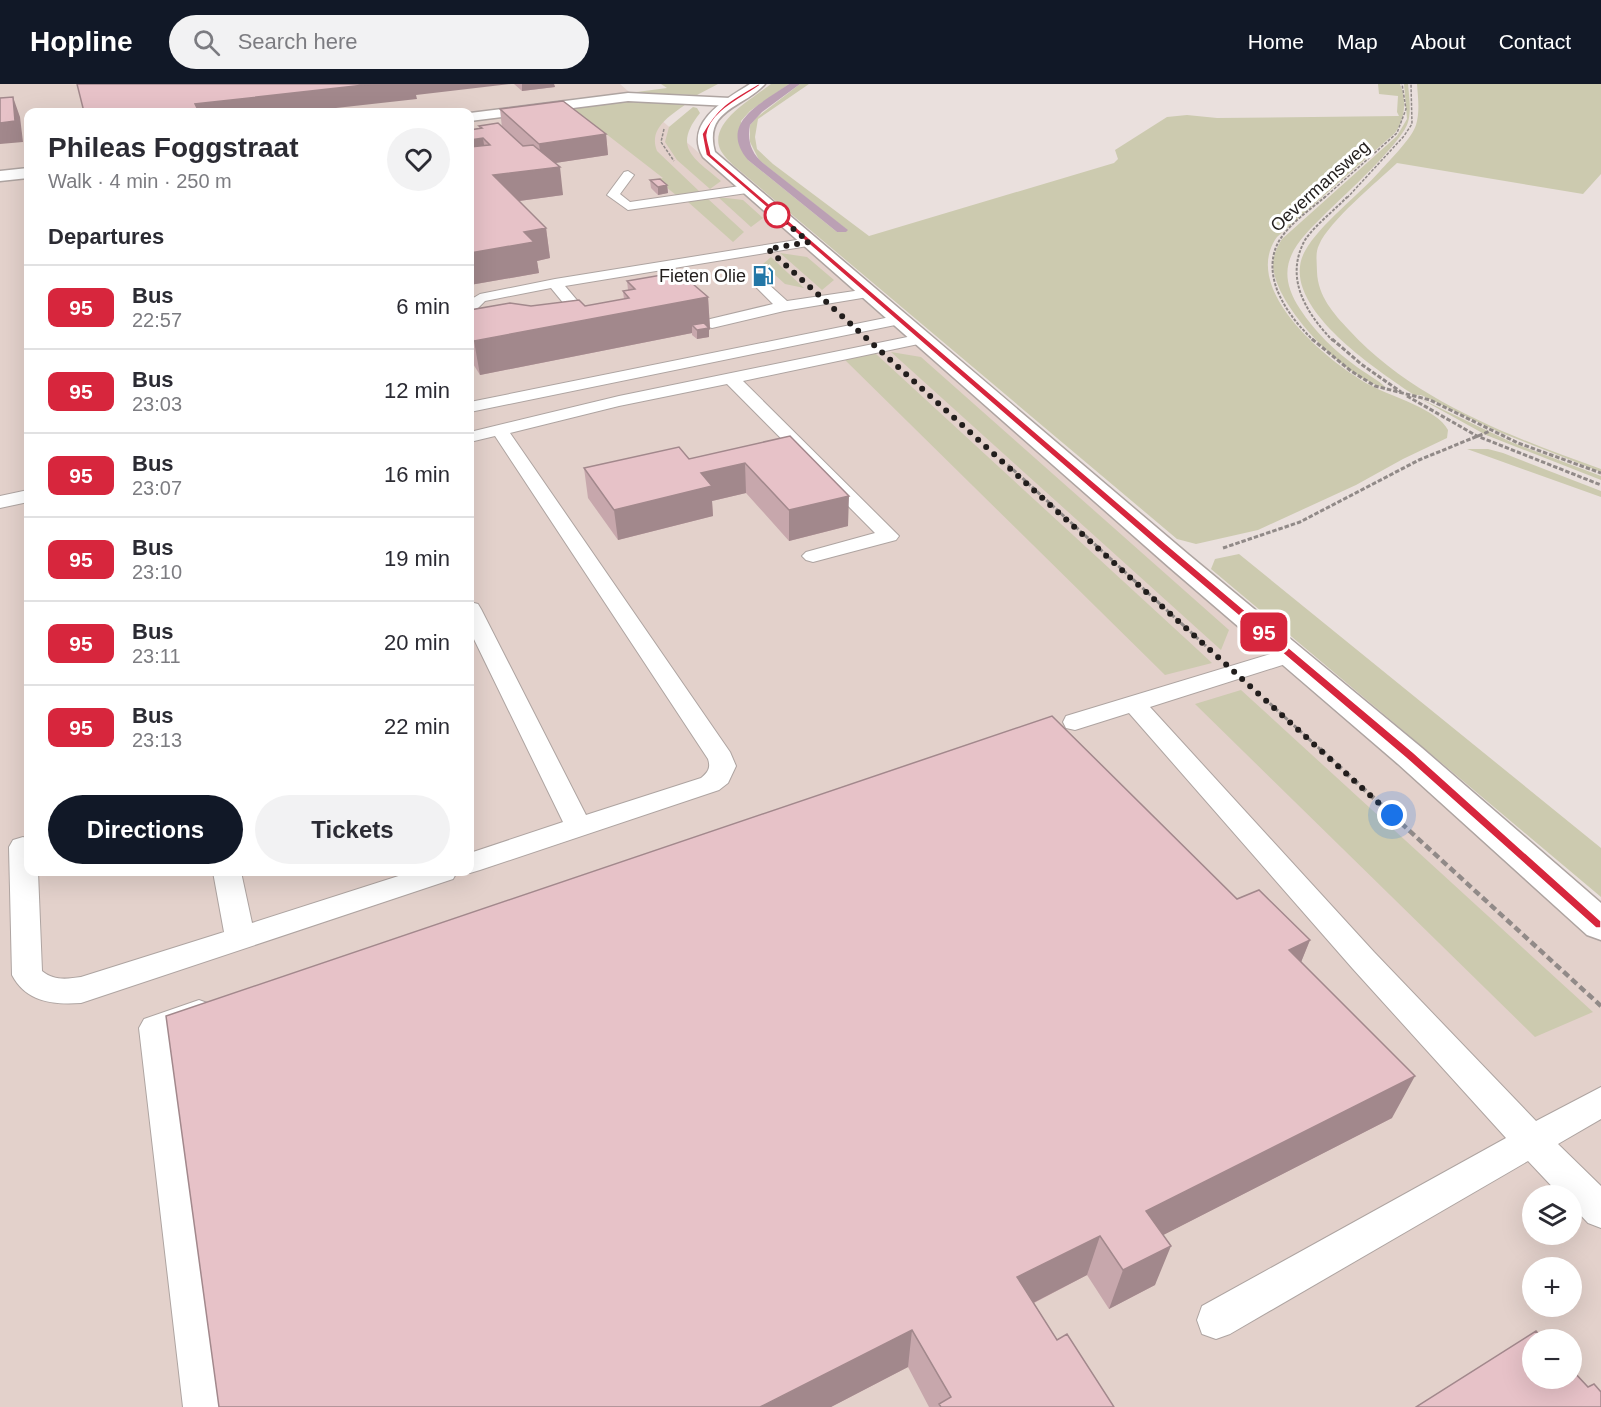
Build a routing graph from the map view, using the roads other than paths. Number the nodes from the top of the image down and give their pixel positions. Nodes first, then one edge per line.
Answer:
1 (759, 84) edge
2 (730, 102) junction
3 (474, 117) edge
4 (24, 174) edge
5 (628, 175) dead end
6 (0, 177) edge
7 (747, 189) junction
8 (809, 242) junction
9 (729, 255) junction
10 (742, 267) dead end
11 (555, 283) junction
12 (761, 285) dead end
13 (868, 293) junction
14 (474, 305) edge
15 (784, 306) junction
16 (900, 320) junction
17 (712, 323) dead end
18 (590, 324) edge
19 (922, 339) junction
20 (731, 378) junction
21 (474, 406) edge
22 (500, 431) junction
23 (474, 436) edge
24 (797, 445) junction
25 (776, 450) edge
26 (24, 497) edge
27 (0, 502) edge
28 (813, 556) dead end
29 (474, 617) edge
30 (1290, 655) junction
31 (1134, 704) junction
32 (1075, 722) dead end
33 (579, 827) junction
34 (23, 848) dead end
35 (474, 862) edge
36 (227, 876) edge
37 (431, 876) edge
38 (1601, 925) edge
39 (240, 938) junction
40 (223, 1005) edge
41 (1601, 1102) edge
42 (1531, 1142) junction
43 (1601, 1211) edge
44 (1216, 1320) dead end
45 (204, 1407) edge

1 - 2 street
2 - 3 street
2 - 7 street
4 - 6 street
5 - 7 lane
7 - 8 street
8 - 9 lane
8 - 13 street
9 - 10 lane
9 - 11 lane
11 - 14 lane
11 - 18 lane
12 - 15 lane
13 - 15 lane
13 - 16 street
15 - 17 lane
16 - 19 street
16 - 21 lane
19 - 20 lane
19 - 30 street
20 - 22 lane
20 - 24 lane
22 - 23 lane
22 - 33 lane
24 - 25 lane
24 - 28 lane
26 - 27 lane
29 - 33 lane
30 - 31 lane
30 - 38 street
31 - 32 lane
31 - 42 lane
33 - 35 lane
34 - 39 lane
36 - 39 lane
37 - 39 lane
40 - 45 lane
41 - 42 lane
42 - 43 lane
42 - 44 lane

